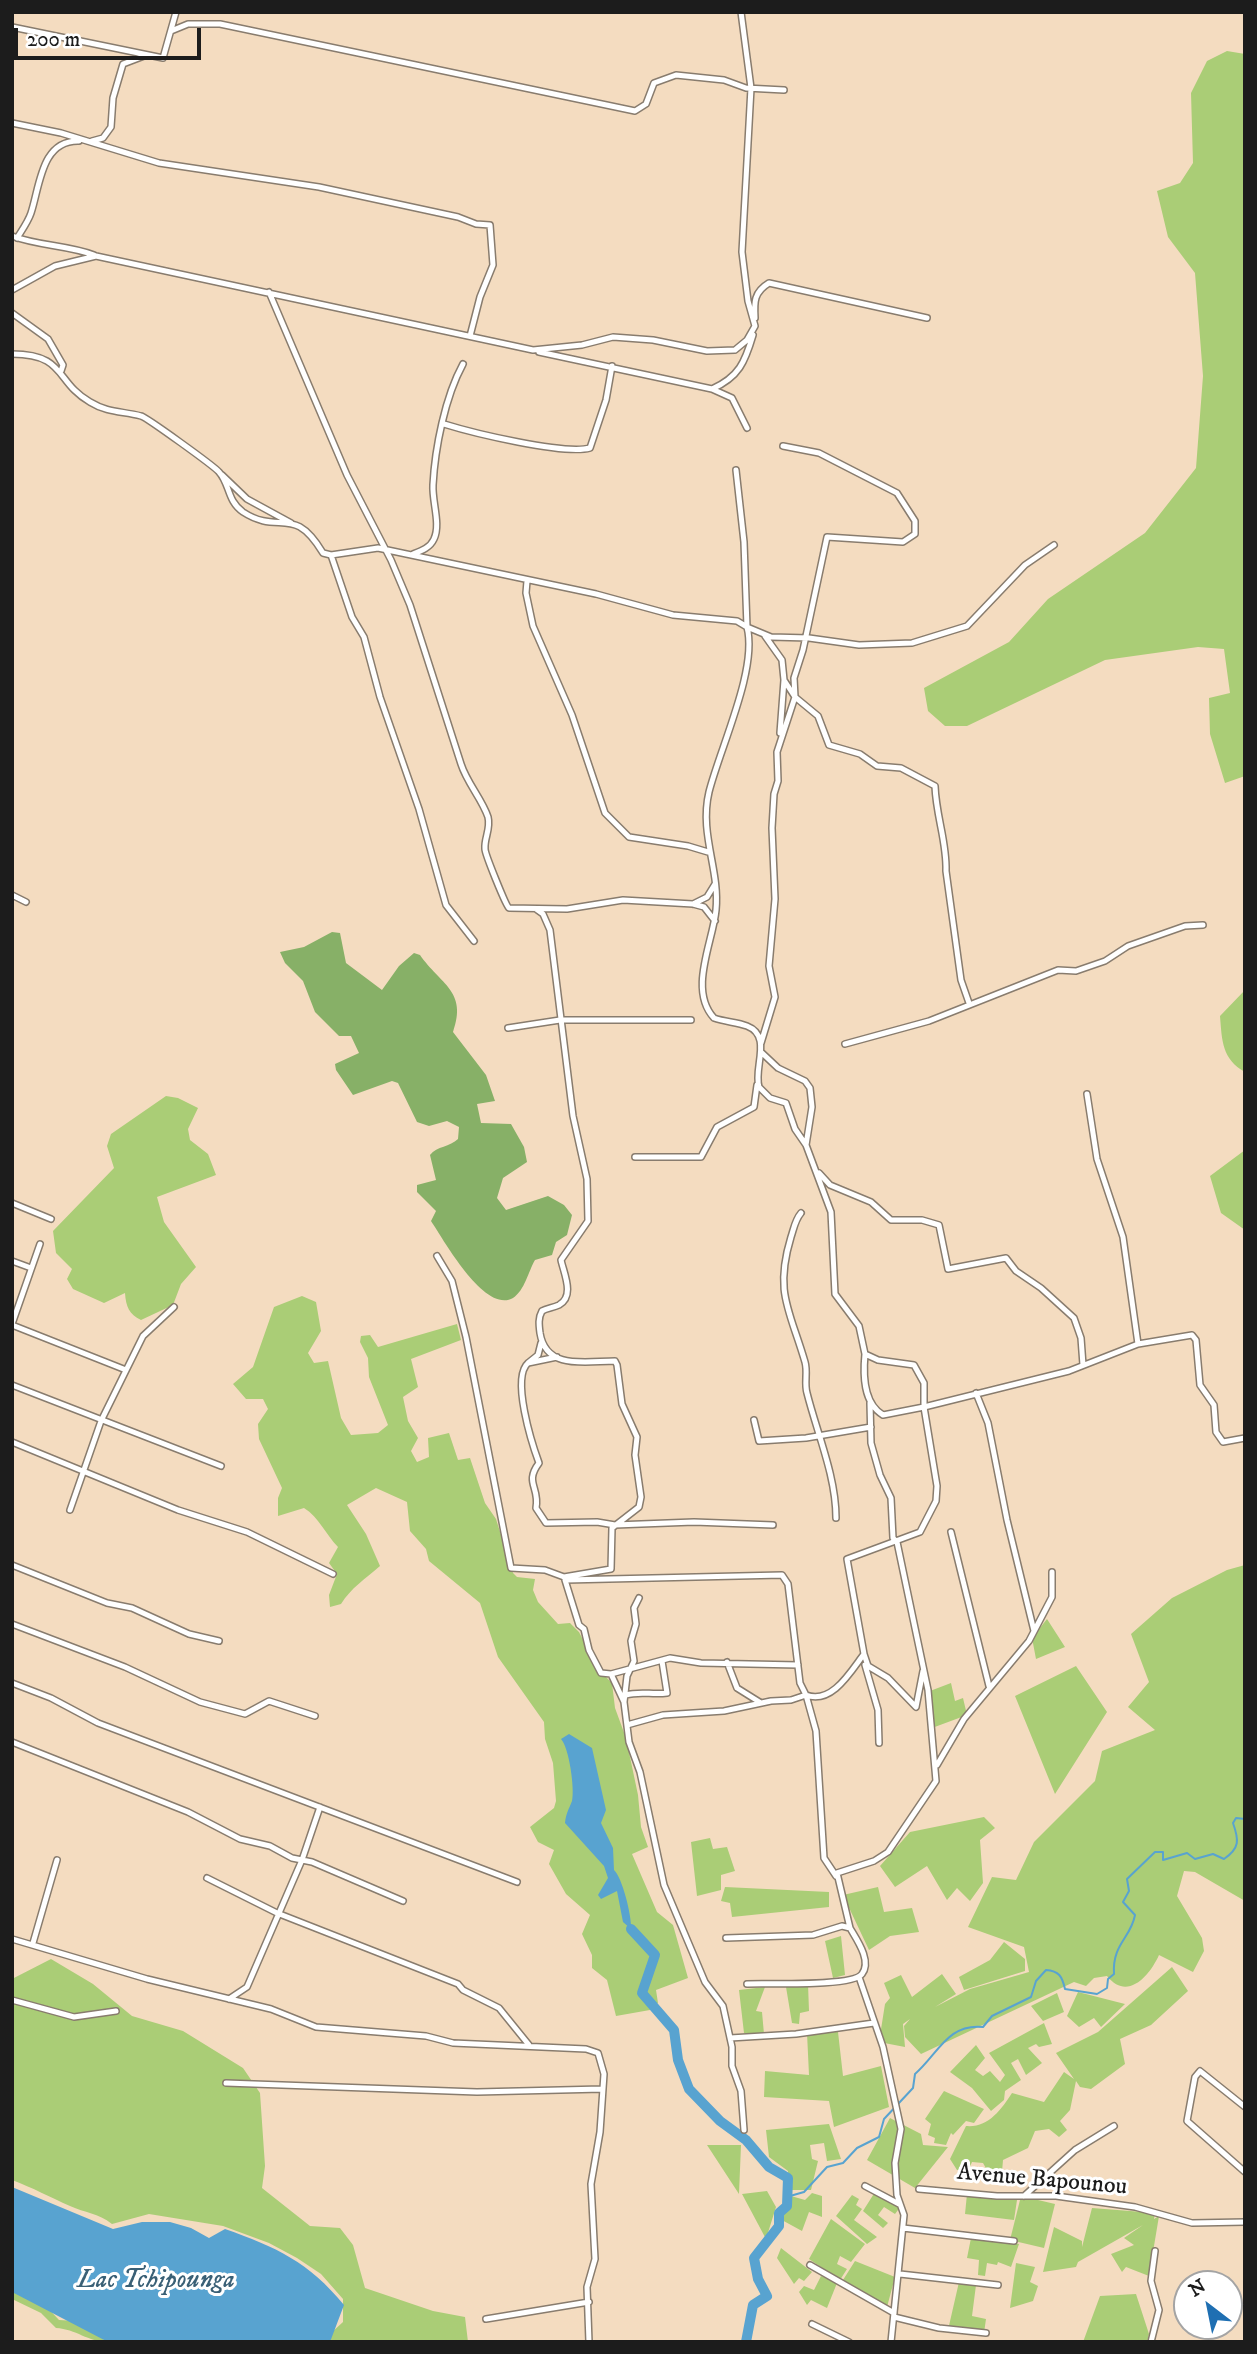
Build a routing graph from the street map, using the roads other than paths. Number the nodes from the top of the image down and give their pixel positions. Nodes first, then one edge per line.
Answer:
1 (176, 12) edge
2 (741, 12) edge
3 (12, 27) edge
4 (172, 31) junction
5 (144, 56) junction
6 (751, 88) junction
7 (784, 90) dead end
8 (12, 123) edge
9 (90, 141) junction
10 (15, 237) edge
11 (96, 256) junction
12 (12, 290) edge
13 (269, 292) junction
14 (12, 313) edge
15 (927, 318) dead end
16 (755, 326) junction
17 (470, 336) junction
18 (533, 350) junction
19 (12, 354) edge
20 (463, 364) dead end
21 (612, 366) junction
22 (61, 371) junction
23 (712, 389) junction
24 (444, 424) junction
25 (747, 428) dead end
26 (783, 446) dead end
27 (736, 470) dead end
28 (221, 474) junction
29 (294, 524) junction
30 (1054, 545) dead end
31 (386, 551) junction
32 (331, 555) junction
33 (410, 556) junction
34 (527, 581) junction
35 (747, 626) junction
36 (763, 634) junction
37 (806, 638) junction
38 (784, 680) junction
39 (795, 697) junction
40 (780, 739) junction
41 (708, 852) junction
42 (716, 883) junction
43 (12, 895) edge
44 (26, 902) dead end
45 (693, 904) junction
46 (536, 909) junction
47 (715, 921) junction
48 (1203, 925) dead end
49 (474, 941) dead end
50 (969, 1003) junction
51 (560, 1020) junction
52 (691, 1020) dead end
53 (508, 1028) dead end
54 (761, 1043) junction
55 (845, 1044) dead end
56 (761, 1052) junction
57 (757, 1081) junction
58 (1087, 1094) dead end
59 (806, 1145) junction
60 (635, 1157) dead end
61 (819, 1173) junction
62 (12, 1203) edge
63 (801, 1213) dead end
64 (51, 1219) dead end
65 (40, 1244) dead end
66 (437, 1256) dead end
67 (12, 1261) edge
68 (31, 1268) junction
69 (174, 1307) dead end
70 (12, 1324) edge
71 (542, 1342) junction
72 (1138, 1344) junction
73 (865, 1354) junction
74 (557, 1357) junction
75 (528, 1363) junction
76 (1083, 1365) junction
77 (126, 1370) junction
78 (12, 1385) edge
79 (976, 1393) junction
80 (870, 1401) junction
81 (924, 1407) junction
82 (101, 1420) junction
83 (754, 1420) dead end
84 (871, 1427) junction
85 (818, 1434) junction
86 (1245, 1438) edge
87 (12, 1441) edge
88 (221, 1466) dead end
89 (83, 1469) junction
90 (69, 1510) dead end
91 (836, 1518) dead end
92 (615, 1525) junction
93 (773, 1525) dead end
94 (951, 1532) dead end
95 (897, 1542) junction
96 (12, 1565) edge
97 (1052, 1572) dead end
98 (333, 1574) dead end
99 (565, 1578) junction
100 (639, 1598) dead end
101 (12, 1624) edge
102 (1034, 1631) junction
103 (219, 1641) dead end
104 (864, 1654) junction
105 (662, 1661) junction
106 (727, 1662) junction
107 (798, 1665) junction
108 (924, 1668) junction
109 (630, 1669) junction
110 (611, 1674) junction
111 (12, 1683) edge
112 (989, 1686) junction
113 (806, 1695) junction
114 (625, 1699) junction
115 (761, 1703) junction
116 (315, 1716) dead end
117 (627, 1725) junction
118 (12, 1742) edge
119 (879, 1743) dead end
120 (937, 1765) junction
121 (320, 1807) junction
122 (57, 1860) dead end
123 (302, 1860) junction
124 (836, 1876) junction
125 (207, 1878) dead end
126 (517, 1882) dead end
127 (403, 1901) dead end
128 (277, 1913) junction
129 (850, 1928) junction
130 (726, 1938) dead end
131 (12, 1939) edge
132 (33, 1943) junction
133 (859, 1977) junction
134 (747, 1984) dead end
135 (229, 1999) junction
136 (12, 2000) edge
137 (116, 2011) dead end
138 (874, 2024) junction
139 (730, 2038) junction
140 (529, 2045) junction
141 (226, 2083) dead end
142 (602, 2089) junction
143 (1245, 2107) edge
144 (1114, 2126) dead end
145 (744, 2130) dead end
146 (1245, 2172) edge
147 (865, 2186) dead end
148 (919, 2189) dead end
149 (1024, 2196) junction
150 (899, 2204) junction
151 (1245, 2222) edge
152 (902, 2228) junction
153 (1014, 2241) dead end
154 (1155, 2251) dead end
155 (810, 2265) dead end
156 (900, 2274) junction
157 (998, 2285) dead end
158 (589, 2302) junction
159 (894, 2315) junction
160 (486, 2319) dead end
161 (811, 2324) dead end
162 (986, 2333) dead end
163 (589, 2342) edge
164 (849, 2342) edge
165 (891, 2342) edge
166 (1152, 2342) edge

1 - 4 street
2 - 6 street
3 - 5 street
4 - 5 street
4 - 6 street
5 - 9 street
6 - 7 street
6 - 16 street
8 - 9 street
9 - 10 street
9 - 17 street
10 - 11 street
11 - 12 street
11 - 13 street
13 - 17 street
13 - 31 street
14 - 22 street
15 - 16 street
16 - 18 street
16 - 23 street
17 - 18 street
18 - 21 street
19 - 22 street
20 - 24 street
21 - 23 street
21 - 24 street
22 - 28 street
23 - 25 street
24 - 33 street
26 - 37 street
27 - 35 street
28 - 29 street
28 - 29 street
29 - 32 street
30 - 37 street
31 - 32 street
31 - 33 street
31 - 46 street
32 - 49 street
33 - 34 street
34 - 35 street
34 - 41 street
35 - 36 street
35 - 41 street
36 - 37 street
36 - 38 street
37 - 39 street
38 - 39 street
38 - 40 street
39 - 40 street
39 - 50 street
40 - 54 street
41 - 42 street
42 - 45 street
42 - 47 street
43 - 44 street
45 - 46 street
45 - 47 street
46 - 51 street
47 - 54 street
48 - 50 street
50 - 55 street
51 - 52 street
51 - 53 street
51 - 71 street
54 - 56 street
56 - 57 street
56 - 59 street
57 - 59 street
57 - 60 street
58 - 72 street
59 - 61 street
61 - 73 street
61 - 76 street
62 - 64 street
63 - 85 street
65 - 68 street
66 - 99 street
67 - 68 street
68 - 70 street
69 - 77 street
70 - 77 street
71 - 74 street
71 - 75 street
72 - 76 street
72 - 86 street
73 - 80 street
73 - 81 street
74 - 75 street
74 - 92 street
75 - 92 street
76 - 79 street
77 - 82 street
78 - 82 street
79 - 81 street
79 - 102 street
80 - 81 street
80 - 84 street
81 - 95 street
82 - 88 street
82 - 89 street
83 - 85 street
84 - 85 street
84 - 95 street
85 - 91 street
87 - 89 street
89 - 90 street
89 - 98 street
92 - 93 street
92 - 99 street
94 - 112 street
95 - 104 street
95 - 108 street
96 - 103 street
97 - 102 street
99 - 107 street
99 - 110 street
100 - 109 street
101 - 116 street
102 - 112 street
104 - 108 street
104 - 113 street
104 - 119 street
105 - 106 street
105 - 109 street
105 - 114 street
106 - 107 street
106 - 115 street
107 - 113 street
108 - 120 street
109 - 110 street
109 - 114 street
110 - 114 street
111 - 121 street
112 - 120 street
113 - 115 street
113 - 124 street
114 - 117 street
115 - 117 street
117 - 139 street
118 - 123 street
120 - 124 street
121 - 123 street
121 - 126 street
122 - 132 street
123 - 127 street
123 - 128 street
124 - 129 street
125 - 128 street
128 - 135 street
128 - 140 street
129 - 130 street
129 - 133 street
131 - 132 street
132 - 135 street
133 - 134 street
133 - 138 street
135 - 140 street
136 - 137 street
138 - 139 street
138 - 150 street
139 - 145 street
140 - 142 street
141 - 142 street
142 - 158 street
143 - 146 street
144 - 149 street
147 - 150 street
148 - 149 street, Avenue Bapounou
149 - 151 street, Avenue Bapounou
150 - 152 street
152 - 153 street
152 - 156 street
154 - 166 street
155 - 159 street
156 - 157 street
156 - 159 street
158 - 160 street
158 - 163 street
159 - 162 street
159 - 165 street
161 - 164 street

